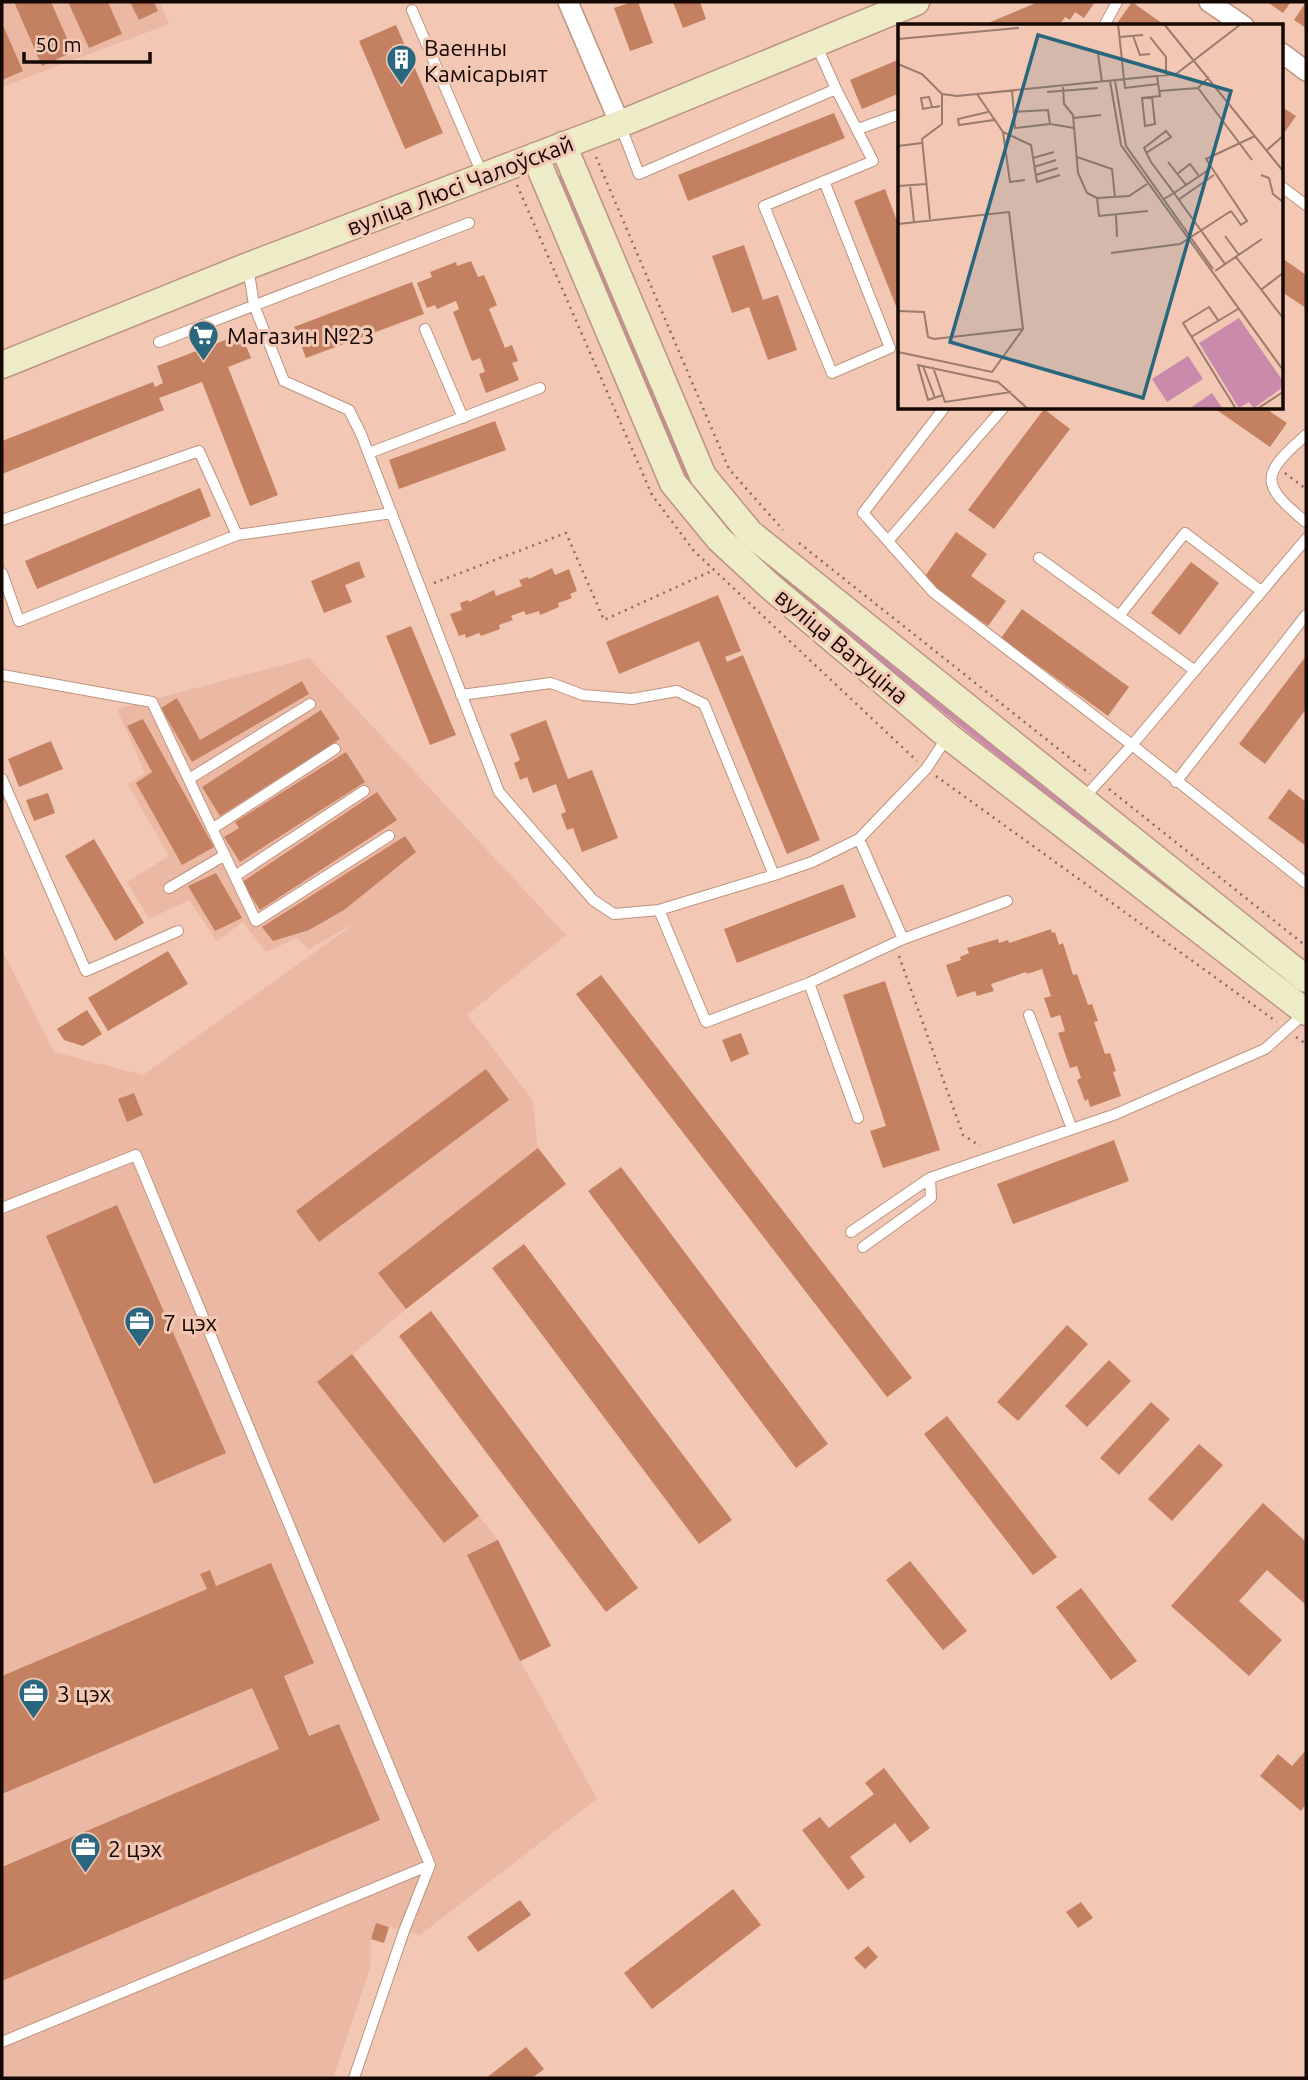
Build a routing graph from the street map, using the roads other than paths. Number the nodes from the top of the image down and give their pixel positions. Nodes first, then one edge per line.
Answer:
1 (568, 2) edge
2 (916, 2) edge
3 (1117, 2) edge
4 (1209, 2) edge
5 (412, 10) dead end
6 (1105, 24) edge
7 (1241, 24) edge
8 (816, 44) junction
9 (1284, 54) edge
10 (1306, 71) edge
11 (836, 89) junction
12 (898, 115) edge
13 (620, 124) junction
14 (858, 129) junction
15 (563, 145) junction
16 (535, 156) junction
17 (483, 176) junction
18 (824, 181) junction
19 (1284, 188) edge
20 (1306, 205) edge
21 (469, 223) dead end
22 (248, 266) junction
23 (254, 305) junction
24 (425, 329) dead end
25 (159, 342) dead end
26 (2, 365) edge
27 (540, 388) dead end
28 (942, 410) edge
29 (1001, 410) edge
30 (463, 418) junction
31 (1306, 435) edge
32 (369, 453) junction
33 (391, 513) junction
34 (2, 520) edge
35 (1306, 522) edge
36 (237, 535) junction
37 (1306, 539) edge
38 (888, 541) junction
39 (1039, 558) dead end
40 (2, 573) edge
41 (1261, 591) junction
42 (1306, 615) edge
43 (1119, 616) junction
44 (1194, 670) junction
45 (2, 675) edge
46 (461, 695) junction
47 (310, 704) dead end
48 (948, 736) junction
49 (1132, 745) junction
50 (335, 749) dead end
51 (2, 779) edge
52 (189, 779) junction
53 (1176, 782) junction
54 (1091, 790) junction
55 (364, 791) dead end
56 (212, 829) junction
57 (389, 836) dead end
58 (859, 839) junction
59 (225, 855) junction
60 (774, 875) junction
61 (234, 876) junction
62 (1306, 883) edge
63 (169, 888) dead end
64 (1007, 901) dead end
65 (659, 910) junction
66 (178, 931) dead end
67 (898, 942) junction
68 (1306, 979) edge
69 (809, 983) junction
70 (1306, 1012) edge
71 (1029, 1015) dead end
72 (858, 1118) dead end
73 (1072, 1129) junction
74 (930, 1178) junction
75 (2, 1208) edge
76 (851, 1232) dead end
77 (863, 1247) dead end
78 (430, 1866) junction
79 (2, 2042) edge
80 (354, 2078) edge

1 - 13 street
2 - 8 street, вуліца Люсі Чалоўскай
3 - 6 lane
4 - 7 street
5 - 17 lane
8 - 11 lane
8 - 13 street, вуліца Люсі Чалоўскай
9 - 10 street
11 - 13 lane
11 - 14 lane
12 - 14 lane
13 - 15 street, вуліца Люсі Чалоўскай
14 - 18 lane
15 - 16 street, вуліца Люсі Чалоўскай
15 - 54 street, вуліца Ватуціна
16 - 17 street, вуліца Люсі Чалоўскай
16 - 48 street, вуліца Ватуціна
17 - 22 street, вуліца Люсі Чалоўскай
18 - 18 lane
19 - 20 lane
21 - 23 lane
22 - 23 lane
22 - 26 street, вуліца Люсі Чалоўскай
23 - 25 lane
23 - 32 lane
24 - 30 lane
27 - 30 lane
28 - 38 lane
29 - 38 lane
30 - 32 lane
31 - 35 lane
32 - 33 lane
33 - 36 lane
33 - 46 lane
34 - 36 lane
36 - 40 lane
37 - 41 lane
38 - 49 lane
39 - 43 lane
41 - 43 lane
41 - 44 lane
42 - 53 lane
43 - 44 lane
44 - 49 lane
45 - 52 lane
46 - 60 lane
46 - 65 lane
47 - 52 lane
48 - 58 lane
48 - 70 street, вуліца Ватуціна
49 - 53 lane
49 - 54 lane
50 - 56 lane
51 - 66 lane
52 - 56 lane
53 - 62 lane
54 - 68 street, вуліца Ватуціна
55 - 61 lane
56 - 59 lane
57 - 61 lane
58 - 60 lane
58 - 67 lane
59 - 61 lane
59 - 63 lane
60 - 65 lane
64 - 67 lane
65 - 69 lane
67 - 69 lane
69 - 72 lane
70 - 73 lane
71 - 73 lane
73 - 74 lane
74 - 76 lane
74 - 77 lane
75 - 78 lane
78 - 79 lane
78 - 80 lane

